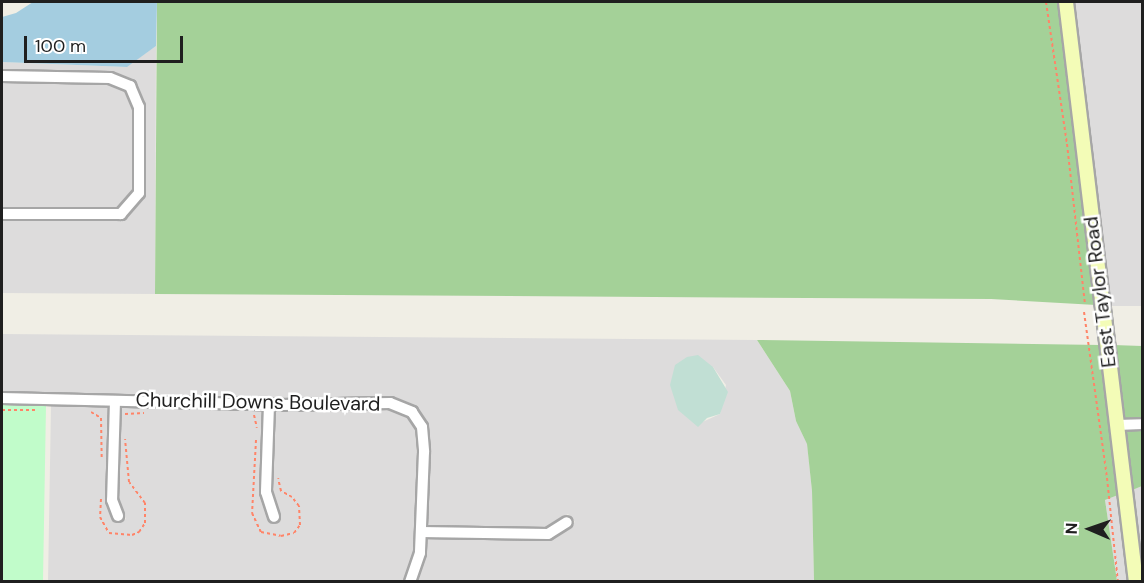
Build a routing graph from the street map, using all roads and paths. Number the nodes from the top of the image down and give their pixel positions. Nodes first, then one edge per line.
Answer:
1 (1046, 2) edge
2 (1066, 2) edge
3 (2, 76) edge
4 (2, 214) edge
5 (1084, 304) dead end
6 (1084, 312) dead end
7 (2, 398) edge
8 (115, 401) junction
9 (269, 405) junction
10 (2, 410) edge
11 (47, 411) dead end
12 (87, 411) dead end
13 (149, 413) dead end
14 (247, 414) dead end
15 (122, 418) dead end
16 (1143, 424) edge
17 (1117, 425) junction
18 (124, 430) dead end
19 (102, 463) dead end
20 (277, 476) dead end
21 (101, 493) dead end
22 (118, 516) dead end
23 (274, 517) dead end
24 (567, 522) dead end
25 (421, 532) junction
26 (410, 582) edge
27 (1118, 582) edge
28 (1136, 582) edge

1 - 5 path
2 - 17 main road, East Taylor Road
3 - 4 street
6 - 27 path
7 - 8 street, Churchill Downs Boulevard
8 - 9 street, Churchill Downs Boulevard
8 - 22 street
9 - 23 street
9 - 25 street, Churchill Downs Boulevard
10 - 11 path
12 - 19 path
13 - 15 path
14 - 20 path
16 - 17 street
17 - 28 main road, East Taylor Road
18 - 21 path
24 - 25 street
25 - 26 street, Churchill Downs Boulevard

